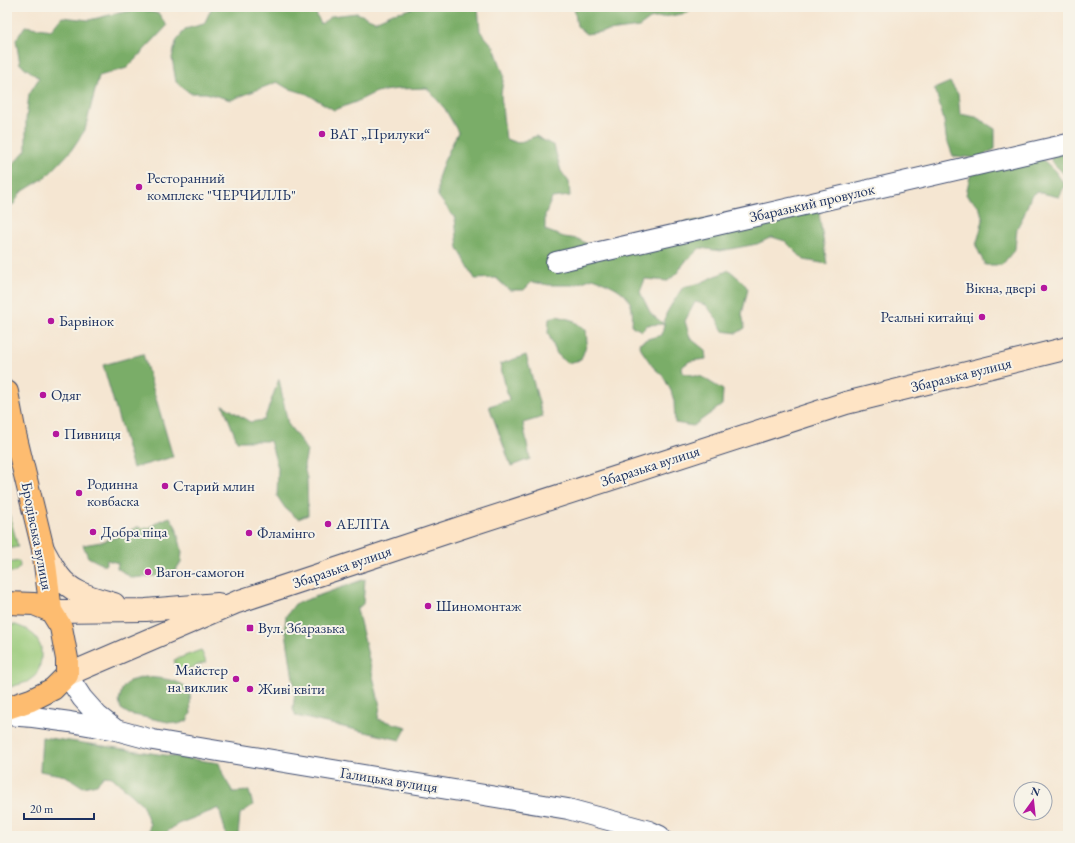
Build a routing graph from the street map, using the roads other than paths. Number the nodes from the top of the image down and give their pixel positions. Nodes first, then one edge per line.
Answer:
1 (1068, 144) edge
2 (556, 262) dead end
3 (1068, 348) edge
4 (7, 392) edge
5 (43, 549) junction
6 (237, 602) junction
7 (7, 603) edge
8 (136, 610) junction
9 (51, 611) junction
10 (67, 675) junction
11 (7, 708) edge
12 (7, 716) edge
13 (116, 730) junction
14 (660, 836) edge

1 - 2 street, Збаразький провулок
3 - 6 main road, Збаразька вулиця
4 - 5 main road, Бродівська вулиця
5 - 8 main road
5 - 9 main road, Бродівська вулиця
6 - 8 main road, Збаразька вулиця
6 - 10 main road, Збаразька вулиця
7 - 9 main road
8 - 9 main road, Збаразька вулиця
9 - 10 main road
10 - 11 main road
10 - 13 street, Галицька вулиця
12 - 13 street, Галицька вулиця
13 - 14 street, Галицька вулиця

